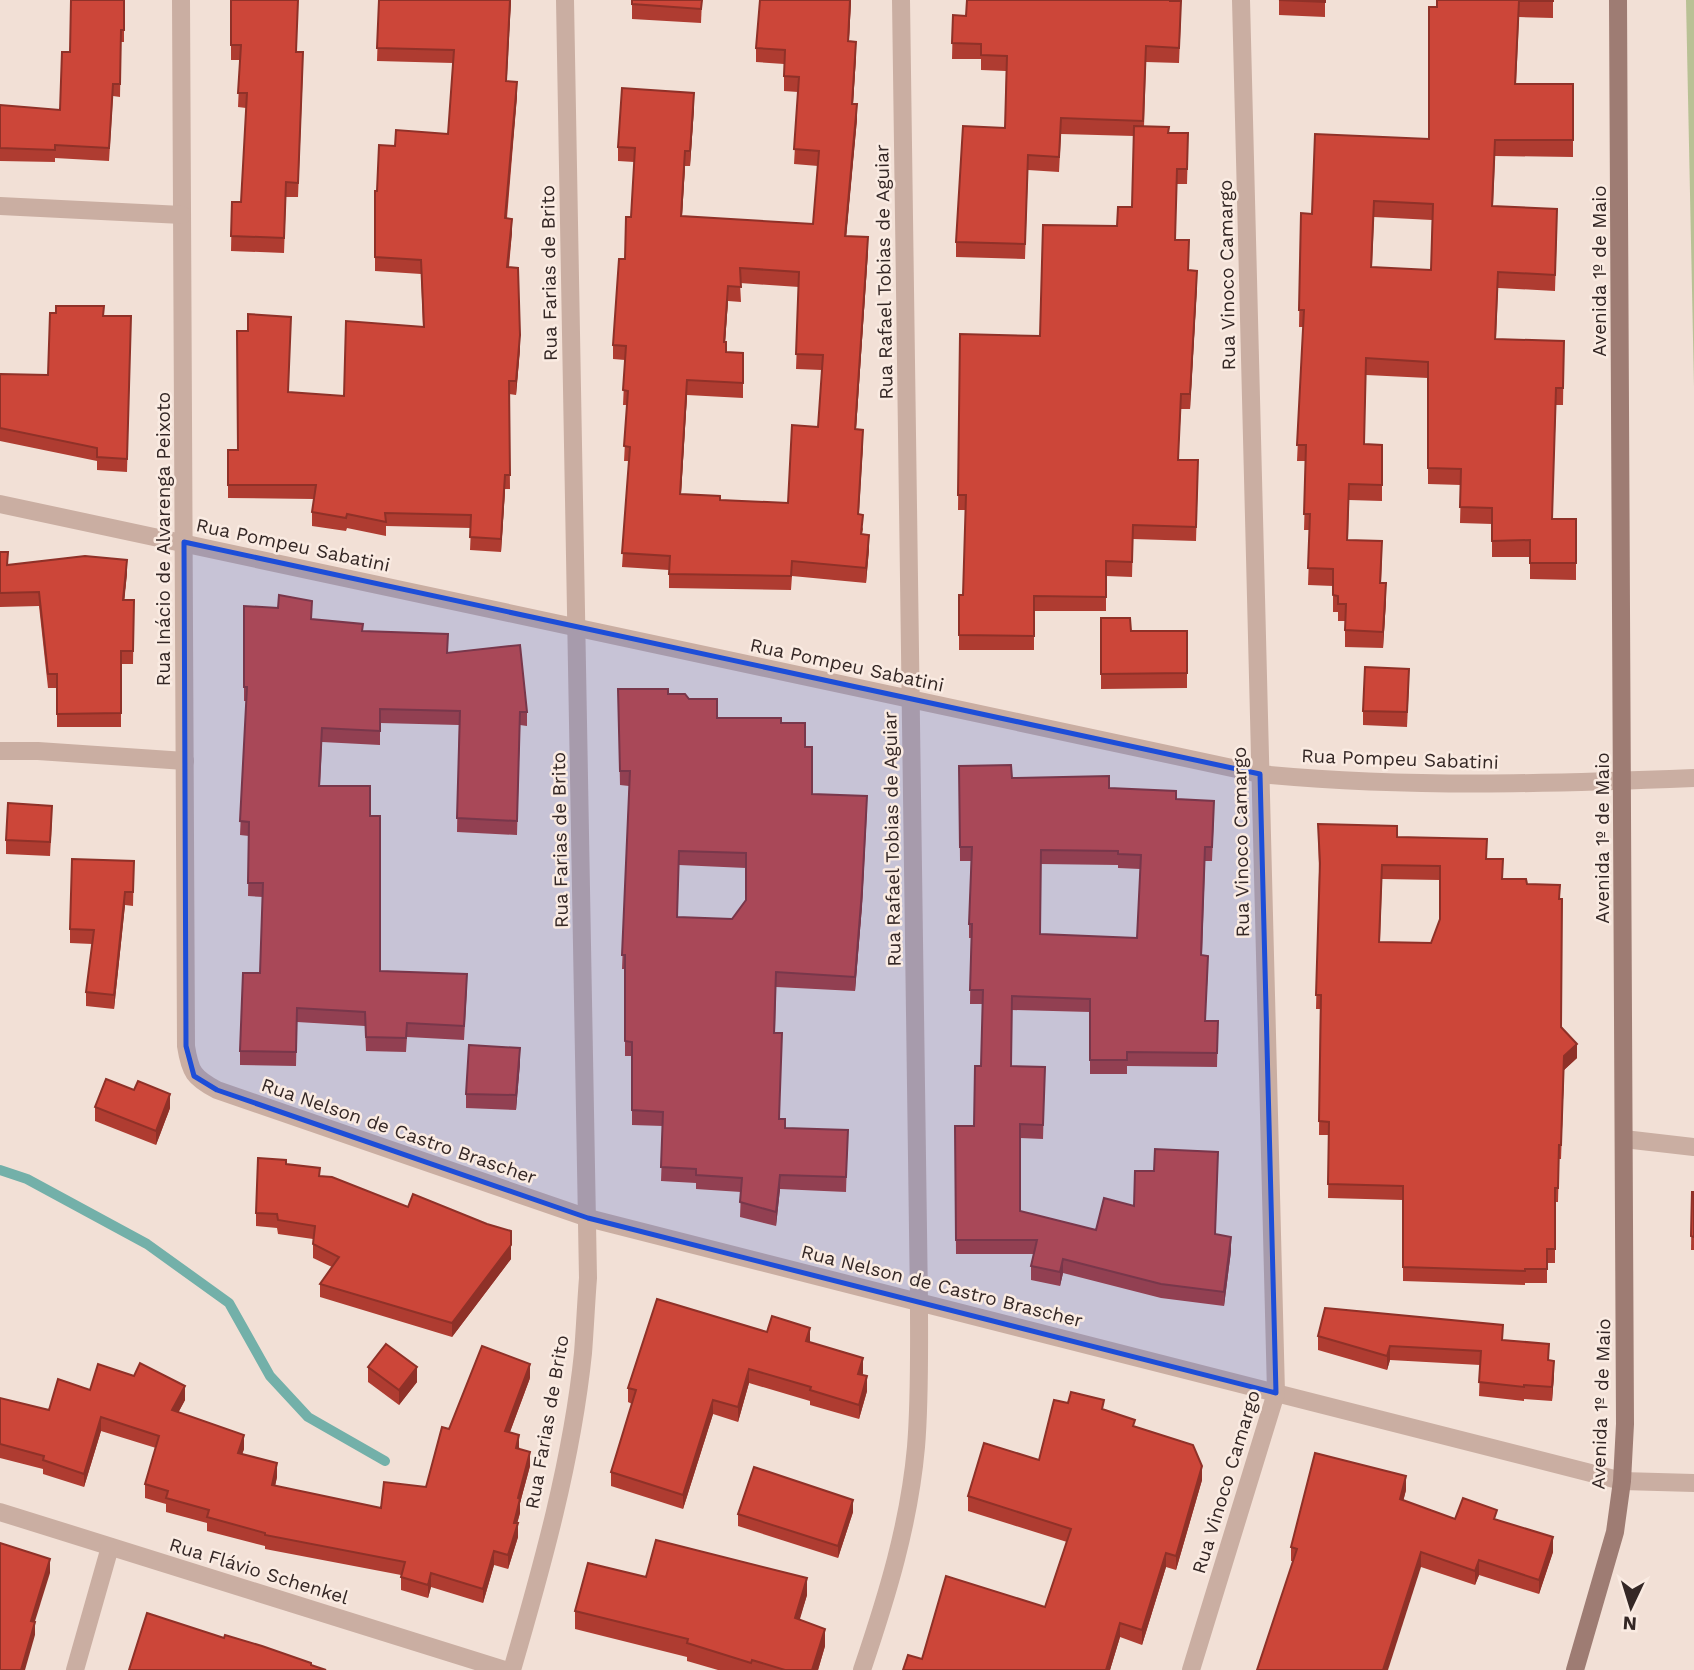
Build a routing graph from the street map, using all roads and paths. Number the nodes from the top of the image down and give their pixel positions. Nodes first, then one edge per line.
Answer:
1 (181, 0) edge
2 (565, 0) edge
3 (901, 0) edge
4 (1241, 0) edge
5 (1619, 0) edge
6 (0, 206) edge
7 (182, 215) junction
8 (0, 504) edge
9 (184, 542) junction
10 (577, 628) junction
11 (911, 700) junction
12 (0, 751) edge
13 (185, 761) junction
14 (1261, 774) junction
15 (1694, 778) edge
16 (1622, 781) junction
17 (194, 1076) joint
18 (1624, 1139) junction
19 (1694, 1147) edge
20 (588, 1218) junction
21 (919, 1302) junction
22 (1276, 1393) junction
23 (1622, 1481) junction
24 (1694, 1483) edge
25 (0, 1512) edge
26 (110, 1547) junction
27 (75, 1670) edge
28 (505, 1670) edge
29 (512, 1670) edge
30 (862, 1670) edge
31 (1191, 1670) edge
32 (1575, 1670) edge

1 - 7 street, Rua Inácio de Alvarenga Peixoto
2 - 10 street, Rua Farias de Brito
3 - 11 street, Rua Rafael Tobias de Aguiar
4 - 14 street, Rua Vinoco Camargo
5 - 16 street, Avenida 1º de Maio
6 - 7 street
7 - 9 street, Rua Inácio de Alvarenga Peixoto
8 - 9 street, Rua Pompeu Sabatini
9 - 10 street, Rua Pompeu Sabatini
9 - 13 street, Rua Inácio de Alvarenga Peixoto
10 - 11 street, Rua Pompeu Sabatini
10 - 20 street, Rua Farias de Brito
11 - 14 street, Rua Pompeu Sabatini
11 - 21 street, Rua Rafael Tobias de Aguiar
12 - 13 street
13 - 17 street, Rua Inácio de Alvarenga Peixoto
14 - 16 street, Rua Pompeu Sabatini
14 - 22 street, Rua Vinoco Camargo
15 - 16 street, Rua Pompeu Sabatini
16 - 18 street, Avenida 1º de Maio
17 - 20 street, Rua Nelson de Castro Brascher
18 - 19 street
18 - 23 street, Avenida 1º de Maio
20 - 21 street, Rua Nelson de Castro Brascher
20 - 29 street, Rua Farias de Brito
21 - 22 street, Rua Nelson de Castro Brascher
21 - 30 street, Rua Rafael Tobias de Aguiar
22 - 23 street, Rua Nelson de Castro Brascher
22 - 31 street, Rua Vinoco Camargo
23 - 24 street, Rua Nelson de Castro Brascher
23 - 32 street, Avenida 1º de Maio
25 - 26 street, Rua Flávio Schenkel
26 - 27 street
26 - 28 street, Rua Flávio Schenkel

